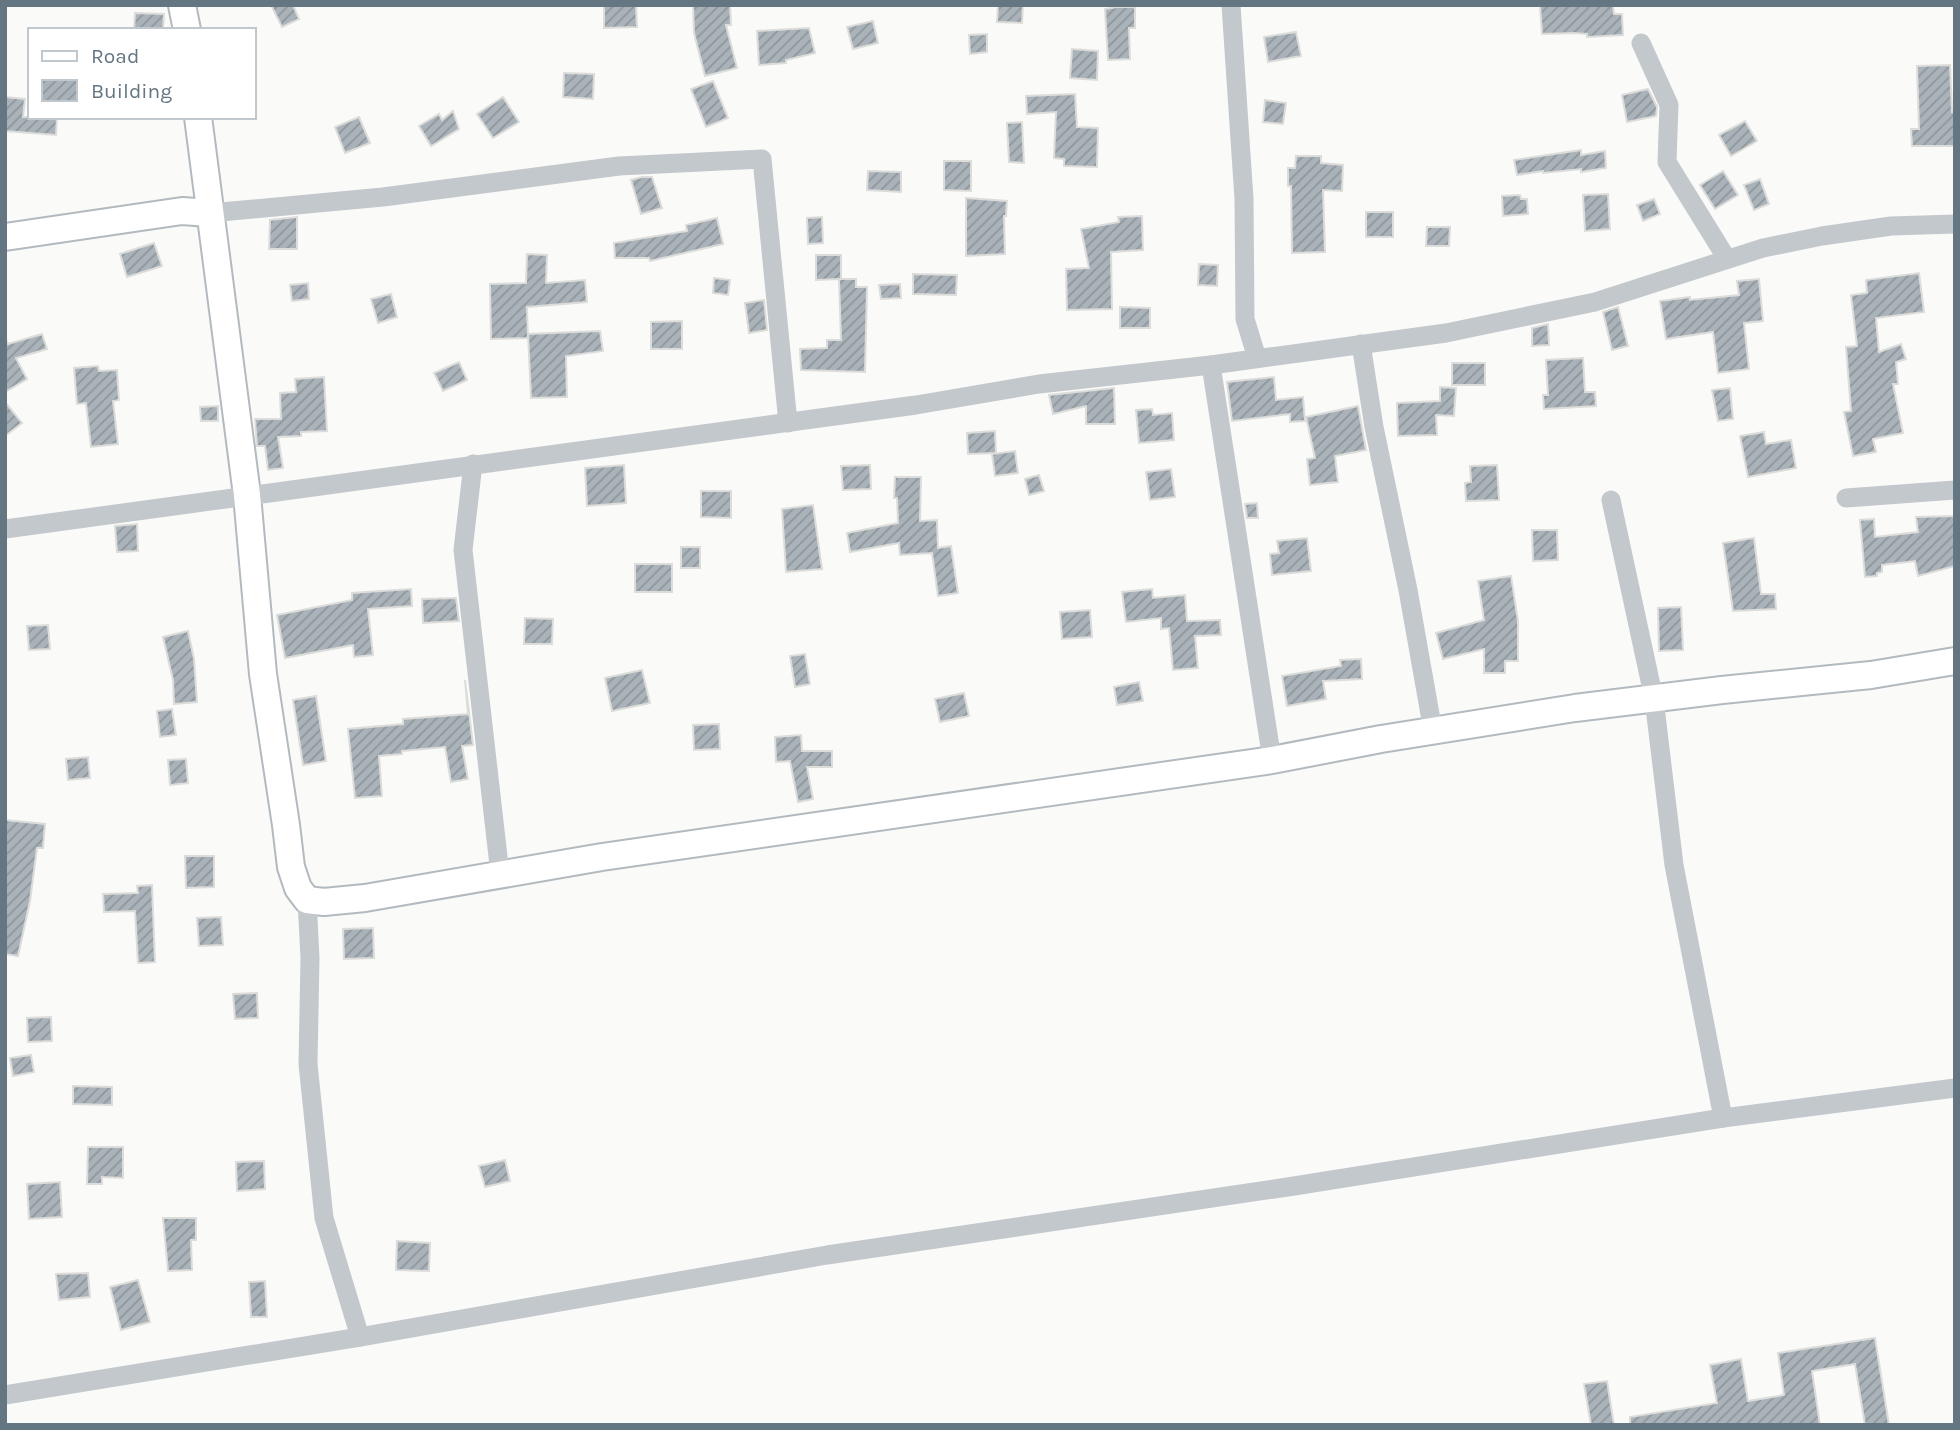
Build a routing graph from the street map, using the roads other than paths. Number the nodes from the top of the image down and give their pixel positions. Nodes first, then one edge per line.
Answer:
1 (182, 5) edge
2 (1231, 5) edge
3 (187, 28) edge
4 (1641, 43) dead end
5 (198, 119) edge
6 (210, 213) junction
7 (1955, 224) edge
8 (5, 237) edge
9 (1727, 259) junction
10 (1361, 344) junction
11 (1257, 358) junction
12 (1211, 365) junction
13 (788, 423) junction
14 (473, 464) junction
15 (1955, 490) edge
16 (247, 495) junction
17 (1846, 498) dead end
18 (1611, 500) dead end
19 (5, 529) edge
20 (1955, 661) edge
21 (1654, 699) junction
22 (1433, 731) junction
23 (1272, 760) junction
24 (500, 874) junction
25 (307, 900) junction
26 (1955, 1088) edge
27 (1723, 1118) junction
28 (360, 1337) junction
29 (5, 1395) edge

1 - 3 street
2 - 11 street
4 - 9 street
5 - 6 street
6 - 8 street
6 - 13 street
6 - 16 street
7 - 9 street
9 - 10 street
10 - 11 street
10 - 22 street
11 - 12 street
12 - 13 street
12 - 23 street
13 - 14 street
14 - 16 street
14 - 24 street
15 - 17 street
16 - 19 street
16 - 25 street
18 - 21 street
20 - 21 street
21 - 22 street
21 - 27 street
22 - 23 street
23 - 24 street
24 - 25 street
25 - 28 street
26 - 27 street
27 - 28 street
28 - 29 street

